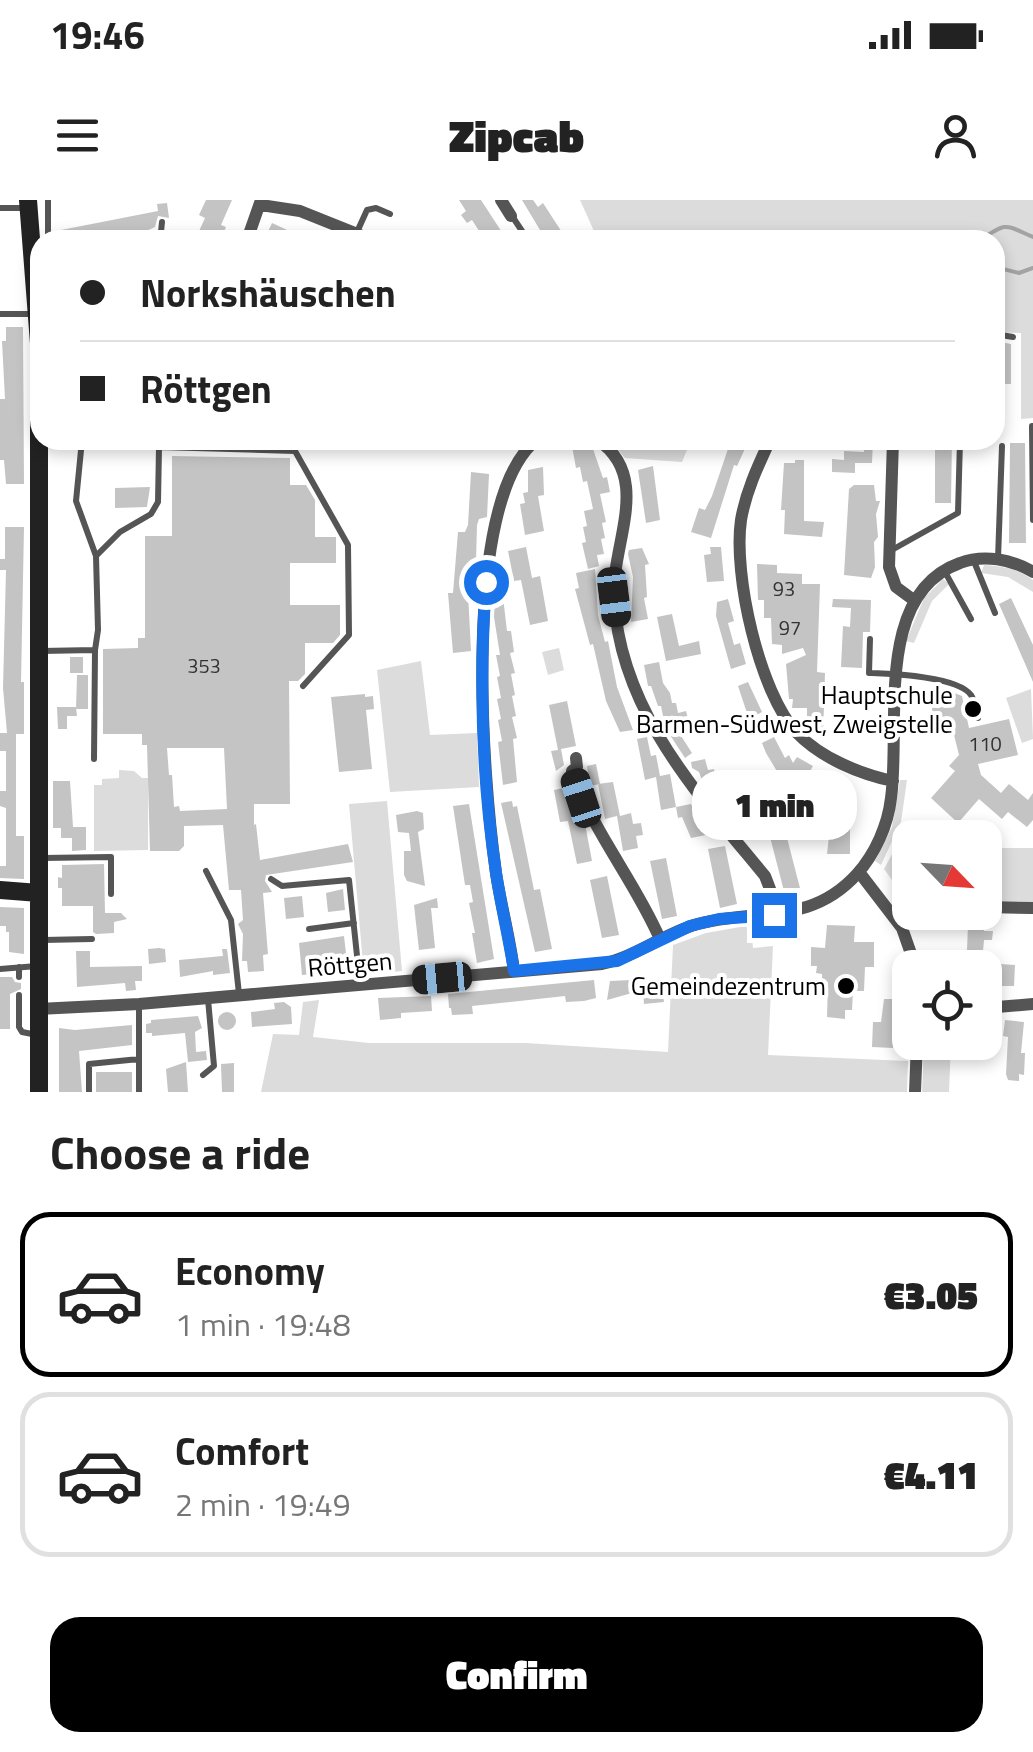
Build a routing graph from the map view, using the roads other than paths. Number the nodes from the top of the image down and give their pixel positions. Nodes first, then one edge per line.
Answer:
1 (48, 200) edge
2 (501, 200) edge
3 (261, 202) edge
4 (28, 204) edge
5 (0, 208) edge
6 (390, 214) dead end
7 (511, 216) joint
8 (162, 222) dead end
9 (32, 230) edge
10 (48, 230) edge
11 (161, 230) edge
12 (251, 230) edge
13 (348, 230) edge
14 (360, 230) edge
15 (521, 230) edge
16 (0, 314) edge
17 (30, 314) edge
18 (1005, 336) edge
19 (1013, 338) dead end
20 (1032, 426) edge
21 (38, 450) edge
22 (81, 450) edge
23 (160, 450) edge
24 (276, 450) edge
25 (527, 450) edge
26 (607, 450) edge
27 (765, 450) edge
28 (892, 450) edge
29 (960, 450) edge
30 (1002, 450) edge
31 (1033, 520) edge
32 (890, 552) junction
33 (96, 556) junction
34 (973, 559) junction
35 (998, 560) junction
36 (944, 570) junction
37 (1033, 572) edge
38 (914, 600) junction
39 (994, 613) dead end
40 (971, 619) dead end
41 (870, 639) dead end
42 (95, 650) junction
43 (39, 651) junction
44 (897, 674) junction
45 (303, 686) dead end
46 (978, 718) dead end
47 (94, 758) dead end
48 (576, 758) dead end
49 (892, 781) junction
50 (40, 858) junction
51 (206, 871) dead end
52 (858, 872) junction
53 (271, 879) dead end
54 (0, 890) edge
55 (39, 893) junction
56 (111, 894) dead end
57 (1002, 907) edge
58 (1033, 908) edge
59 (892, 913) edge
60 (774, 915) junction
61 (354, 923) junction
62 (309, 928) dead end
63 (92, 939) dead end
64 (660, 939) junction
65 (39, 940) junction
66 (19, 966) junction
67 (38, 966) junction
68 (0, 969) edge
69 (514, 971) junction
70 (19, 977) dead end
71 (360, 985) junction
72 (18, 994) dead end
73 (239, 995) junction
74 (208, 998) junction
75 (139, 1004) junction
76 (1033, 1004) edge
77 (1002, 1007) edge
78 (38, 1010) junction
79 (38, 1036) junction
80 (139, 1059) junction
81 (916, 1060) edge
82 (203, 1075) dead end
83 (38, 1092) edge
84 (89, 1092) edge
85 (139, 1092) edge
86 (915, 1092) edge

1 - 10 lane
2 - 7 street
3 - 12 street
3 - 13 street
4 - 5 lane
4 - 9 main road
6 - 14 lane
7 - 15 lane
8 - 11 lane
16 - 17 lane
18 - 19 lane
20 - 31 lane
21 - 43 main road
22 - 33 lane
23 - 33 lane
24 - 45 lane
25 - 69 street
26 - 60 street
27 - 49 street
28 - 32 street
29 - 32 lane
30 - 35 lane
32 - 38 street
33 - 42 lane
34 - 35 street, Röttgen
34 - 36 street, Röttgen
34 - 39 lane
35 - 37 street, Röttgen
36 - 38 street, Röttgen
36 - 40 lane
38 - 44 street, Röttgen
41 - 44 lane
42 - 43 lane
42 - 47 lane
43 - 50 main road
44 - 46 lane
44 - 49 street, Röttgen
48 - 64 street
49 - 52 street, Röttgen
50 - 55 main road
50 - 56 lane
51 - 73 lane
52 - 59 street
52 - 60 street, Röttgen
53 - 61 lane
54 - 55 main road
55 - 65 main road
57 - 58 street
60 - 64 street, Röttgen
61 - 62 lane
61 - 71 lane
63 - 65 lane
64 - 69 street, Röttgen
65 - 67 main road
66 - 67 lane
66 - 68 lane
66 - 70 lane
67 - 78 main road
69 - 71 street, Röttgen
71 - 73 street, Röttgen
72 - 79 lane
73 - 74 street, Röttgen
74 - 75 street, Röttgen
74 - 82 lane
75 - 78 street, Röttgen
75 - 80 lane
76 - 77 street
78 - 79 main road
79 - 83 main road
80 - 84 lane
80 - 85 lane
81 - 86 street

